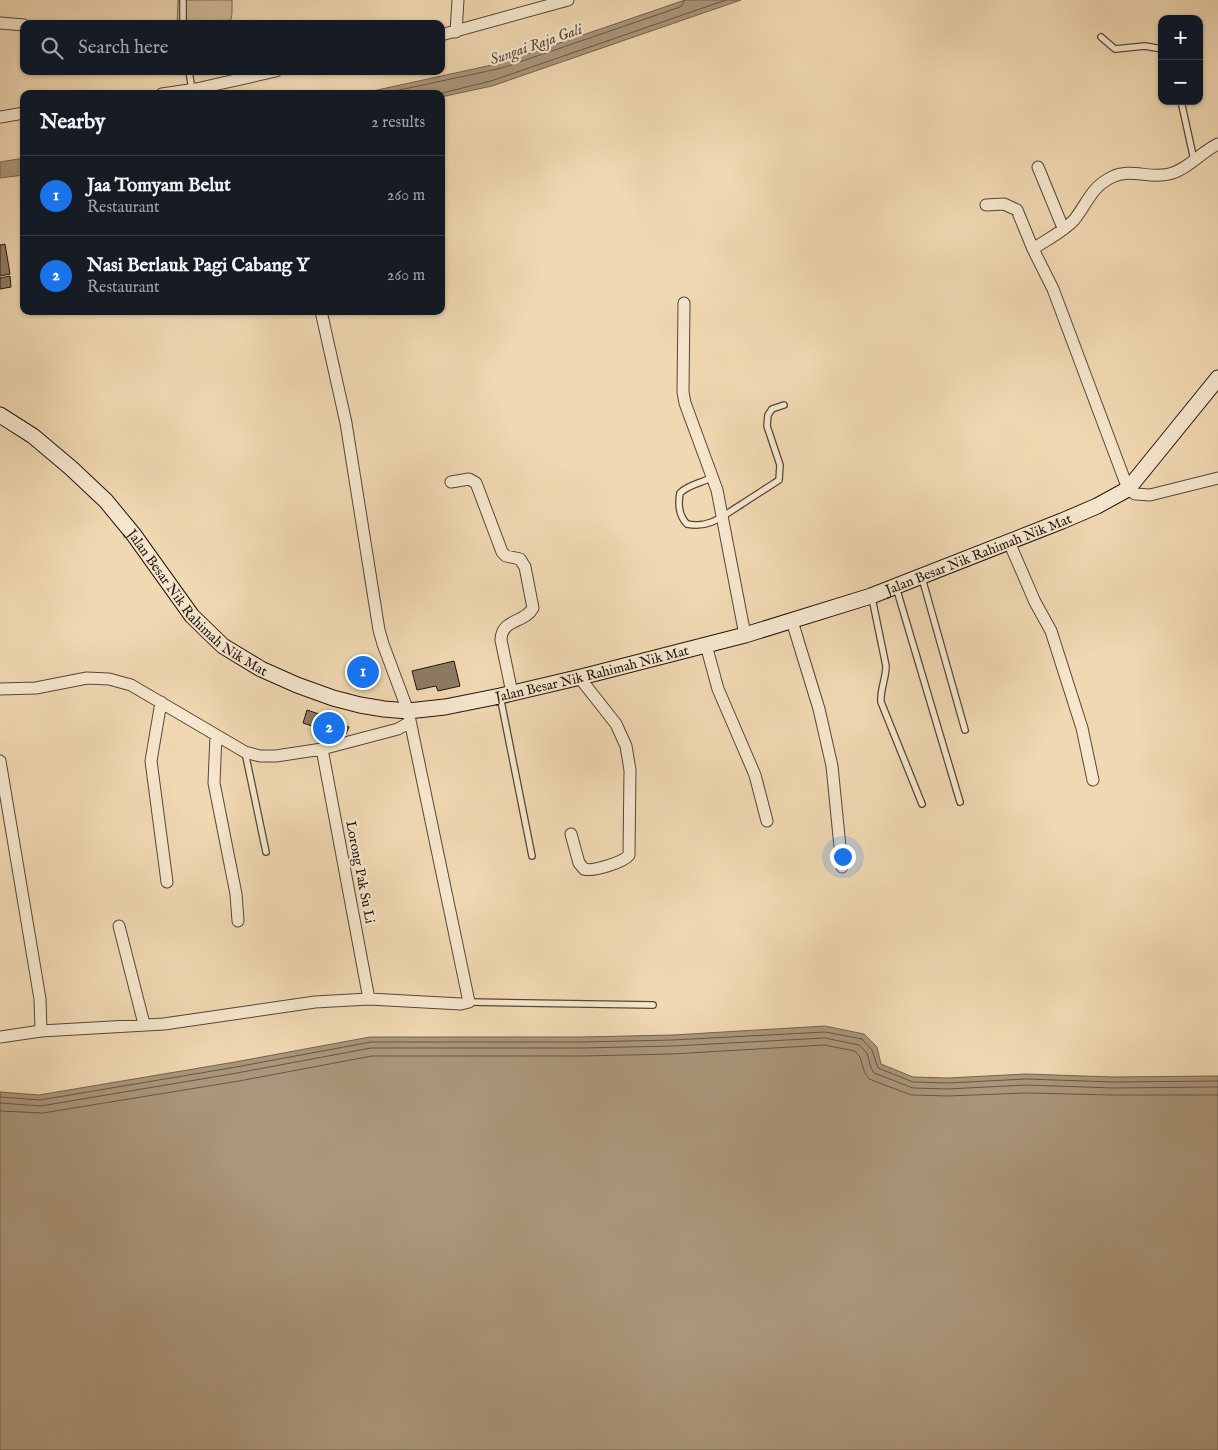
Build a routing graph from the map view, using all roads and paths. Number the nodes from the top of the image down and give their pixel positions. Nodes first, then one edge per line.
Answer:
1 (183, 0) edge
2 (458, 0) edge
3 (568, 0) edge
4 (183, 20) edge
5 (0, 23) edge
6 (20, 25) edge
7 (456, 32) junction
8 (445, 34) edge
9 (1102, 37) dead end
10 (1158, 48) edge
11 (190, 75) edge
12 (258, 75) edge
13 (192, 90) joint
14 (1182, 105) edge
15 (20, 114) edge
16 (0, 117) edge
17 (1218, 144) edge
18 (1194, 160) junction
19 (1038, 167) dead end
20 (986, 205) dead end
21 (1063, 228) junction
22 (1033, 249) junction
23 (684, 302) dead end
24 (322, 315) edge
25 (1218, 378) edge
26 (784, 405) dead end
27 (0, 415) edge
28 (713, 477) junction
29 (1218, 478) edge
30 (451, 482) dead end
31 (1128, 489) junction
32 (722, 519) junction
33 (1009, 542) junction
34 (922, 576) junction
35 (896, 587) junction
36 (871, 596) junction
37 (792, 621) junction
38 (745, 635) junction
39 (706, 645) junction
40 (579, 678) junction
41 (0, 689) edge
42 (506, 695) junction
43 (161, 702) junction
44 (409, 717) junction
45 (965, 730) dead end
46 (216, 735) junction
47 (322, 750) junction
48 (245, 752) junction
49 (0, 761) edge
50 (1093, 780) dead end
51 (960, 802) dead end
52 (922, 804) dead end
53 (767, 821) dead end
54 (571, 834) dead end
55 (266, 852) dead end
56 (532, 856) dead end
57 (842, 867) dead end
58 (167, 882) dead end
59 (238, 922) dead end
60 (119, 926) dead end
61 (370, 999) junction
62 (469, 1002) junction
63 (653, 1005) dead end
64 (144, 1024) junction
65 (41, 1031) junction
66 (0, 1037) edge

1 - 4 lane
2 - 7 street
3 - 7 street
5 - 6 street
7 - 8 street
9 - 10 lane
11 - 13 lane
12 - 13 street
14 - 18 lane
15 - 16 street
17 - 18 street
18 - 21 street
19 - 21 street
20 - 22 street
21 - 22 street
22 - 31 street
23 - 28 street
24 - 44 street
25 - 31 street, Jalan Besar Nik Rahimah Nik Mat
26 - 32 lane
27 - 44 street, Jalan Besar Nik Rahimah Nik Mat
28 - 32 street
28 - 32 lane
29 - 31 street
30 - 42 street
31 - 33 street, Jalan Besar Nik Rahimah Nik Mat
32 - 38 street
33 - 34 street, Jalan Besar Nik Rahimah Nik Mat
33 - 50 street
34 - 35 street, Jalan Besar Nik Rahimah Nik Mat
34 - 45 lane
35 - 36 street, Jalan Besar Nik Rahimah Nik Mat
35 - 51 lane
36 - 37 street, Jalan Besar Nik Rahimah Nik Mat
36 - 52 lane
37 - 38 street, Jalan Besar Nik Rahimah Nik Mat
37 - 57 street
38 - 39 street, Jalan Besar Nik Rahimah Nik Mat
39 - 40 street, Jalan Besar Nik Rahimah Nik Mat
39 - 53 street
40 - 42 street, Jalan Besar Nik Rahimah Nik Mat
40 - 54 street
41 - 43 street
42 - 44 street, Jalan Besar Nik Rahimah Nik Mat
42 - 56 lane
43 - 46 street
43 - 58 street
44 - 47 street
44 - 62 street
46 - 48 street
46 - 59 street
47 - 48 street
47 - 61 street, Lorong Pak Su Li
48 - 55 lane
49 - 65 street
60 - 64 street
61 - 62 street
61 - 64 street
62 - 63 lane
64 - 65 street
65 - 66 street

